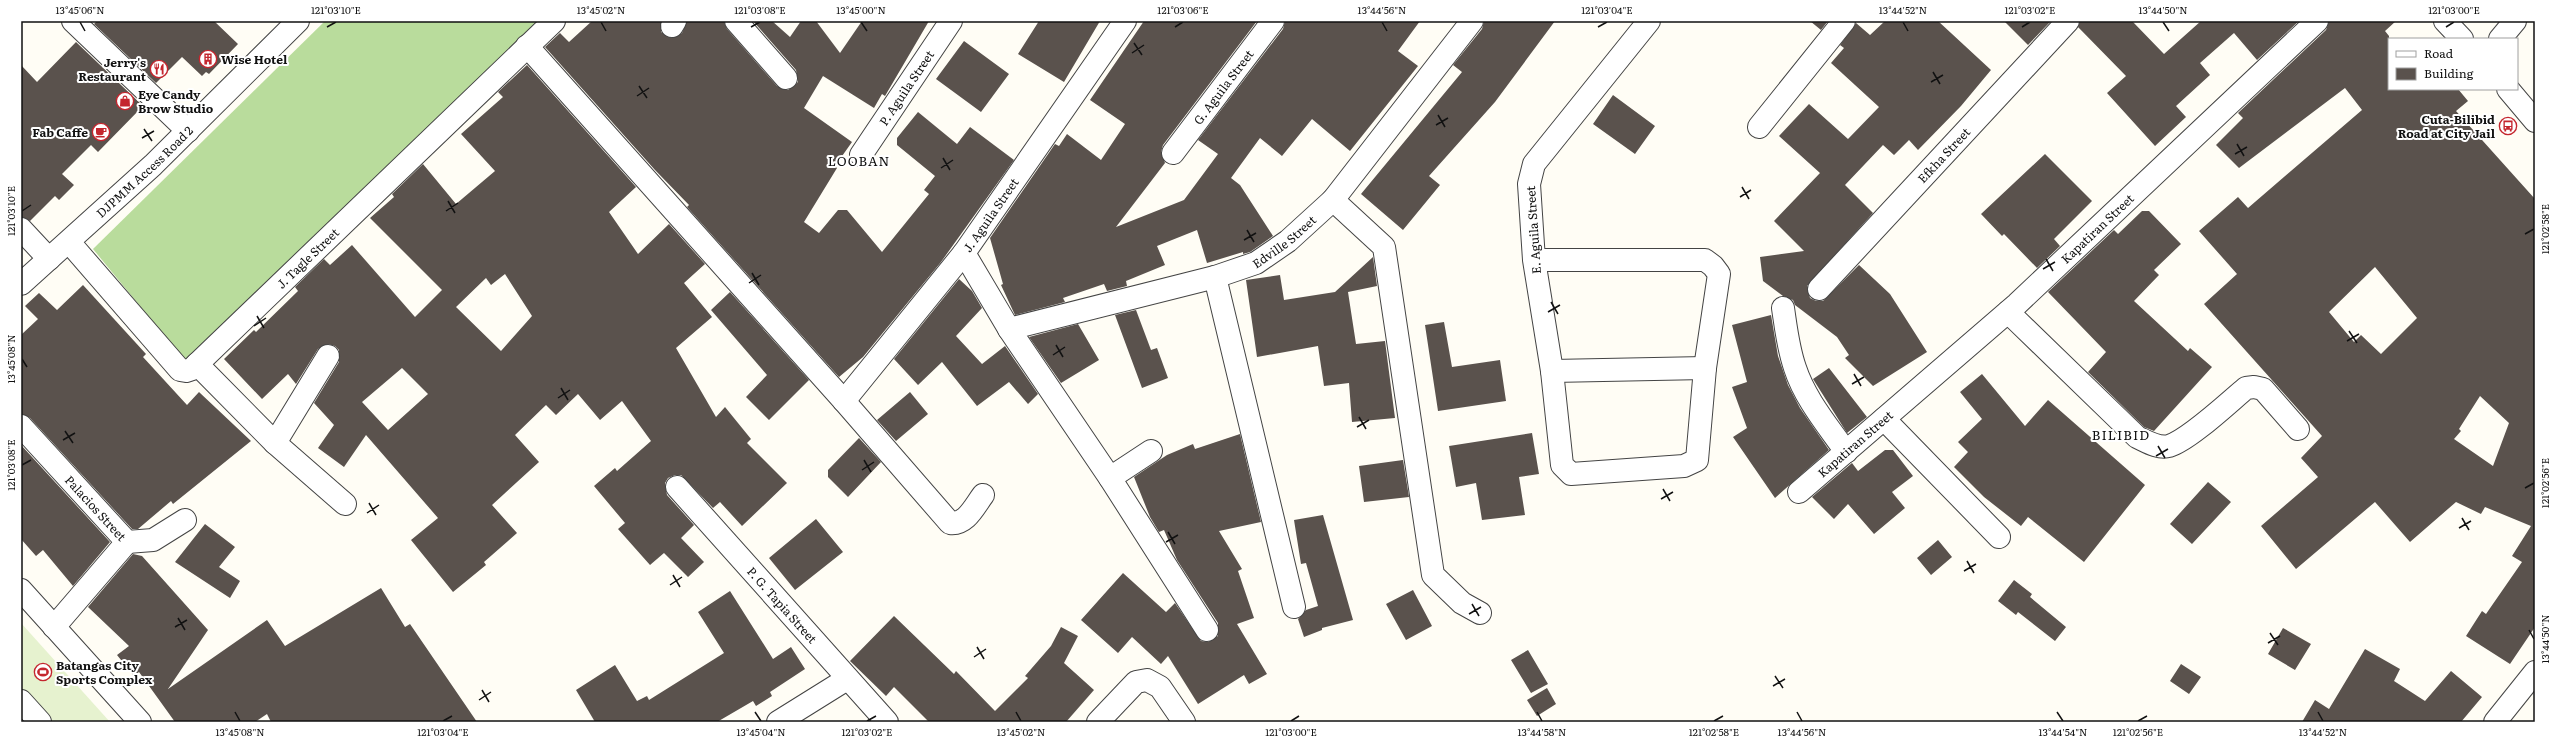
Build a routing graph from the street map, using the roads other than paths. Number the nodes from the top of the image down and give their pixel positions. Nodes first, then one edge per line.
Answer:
1 (73, 21) edge
2 (298, 21) edge
3 (554, 21) edge
4 (736, 21) edge
5 (951, 21) edge
6 (1125, 21) edge
7 (1273, 21) edge
8 (1472, 21) edge
9 (1649, 21) edge
10 (1844, 21) edge
11 (2068, 21) edge
12 (2317, 21) edge
13 (2445, 21) edge
14 (2515, 21) edge
15 (2461, 38) edge
16 (2501, 38) edge
17 (527, 46) junction
18 (786, 78) dead end
19 (2509, 90) edge
20 (2535, 121) edge
21 (1759, 127) dead end
22 (188, 130) junction
23 (1173, 153) dead end
24 (861, 155) dead end
25 (1333, 200) junction
26 (21, 229) edge
27 (70, 242) junction
28 (964, 253) junction
29 (49, 259) junction
30 (1534, 260) junction
31 (1215, 277) junction
32 (21, 284) edge
33 (1819, 289) dead end
34 (1783, 308) dead end
35 (2008, 312) junction
36 (1009, 329) junction
37 (328, 356) dead end
38 (197, 364) junction
39 (1705, 368) junction
40 (1552, 371) junction
41 (844, 401) junction
42 (1884, 419) junction
43 (21, 426) edge
44 (2298, 429) dead end
45 (275, 443) junction
46 (1151, 451) dead end
47 (1846, 452) junction
48 (1110, 478) junction
49 (677, 487) dead end
50 (1799, 492) dead end
51 (983, 495) dead end
52 (345, 504) dead end
53 (185, 520) dead end
54 (1999, 537) dead end
55 (127, 542) junction
56 (21, 590) edge
57 (1294, 606) dead end
58 (1480, 613) dead end
59 (54, 627) junction
60 (1207, 630) dead end
61 (2535, 672) edge
62 (847, 679) junction
63 (21, 701) edge
64 (40, 722) edge
65 (140, 722) edge
66 (778, 722) edge
67 (887, 722) edge
68 (1098, 722) edge
69 (1184, 722) edge
70 (2495, 722) edge

1 - 22 street
2 - 22 street, DJPMM Access Road 2
3 - 17 street, J. Tagle Street
4 - 18 street
5 - 24 street, P. Aguila Street
6 - 28 street, J. Aguila Street
7 - 23 street, G. Aguila Street
8 - 25 street, Edville Street
9 - 30 street, E. Aguila Street
10 - 21 street
11 - 33 street, Efkha Street
12 - 35 street, Kapatiran Street
13 - 15 street
14 - 16 street
17 - 38 street, J. Tagle Street
17 - 41 street
19 - 20 street
22 - 27 street, DJPMM Access Road 2
25 - 31 street, Edville Street
25 - 58 street
26 - 29 street
27 - 29 street, DJPMM Access Road 2
27 - 38 street, J. Tagle Street
28 - 36 street
28 - 41 street, J. Aguila Street
29 - 32 street, DJPMM Access Road 2
30 - 39 street
30 - 40 street, E. Aguila Street
31 - 36 street, Edville Street
31 - 57 street
34 - 47 street
35 - 42 street, Kapatiran Street
35 - 44 street
36 - 48 street
37 - 45 street
38 - 45 street
39 - 40 street
39 - 40 street, E. Aguila Street
41 - 51 street
42 - 47 street, Kapatiran Street
42 - 54 street
43 - 55 street, Palacios Street
45 - 52 street
46 - 48 street
47 - 50 street, Kapatiran Street
48 - 60 street
49 - 62 street, P. G. Tapia Street
53 - 55 street
55 - 59 street, Palacios Street
56 - 59 street
59 - 65 street
61 - 70 street
62 - 66 street
62 - 67 street, P. G. Tapia Street
63 - 64 street
68 - 69 street

